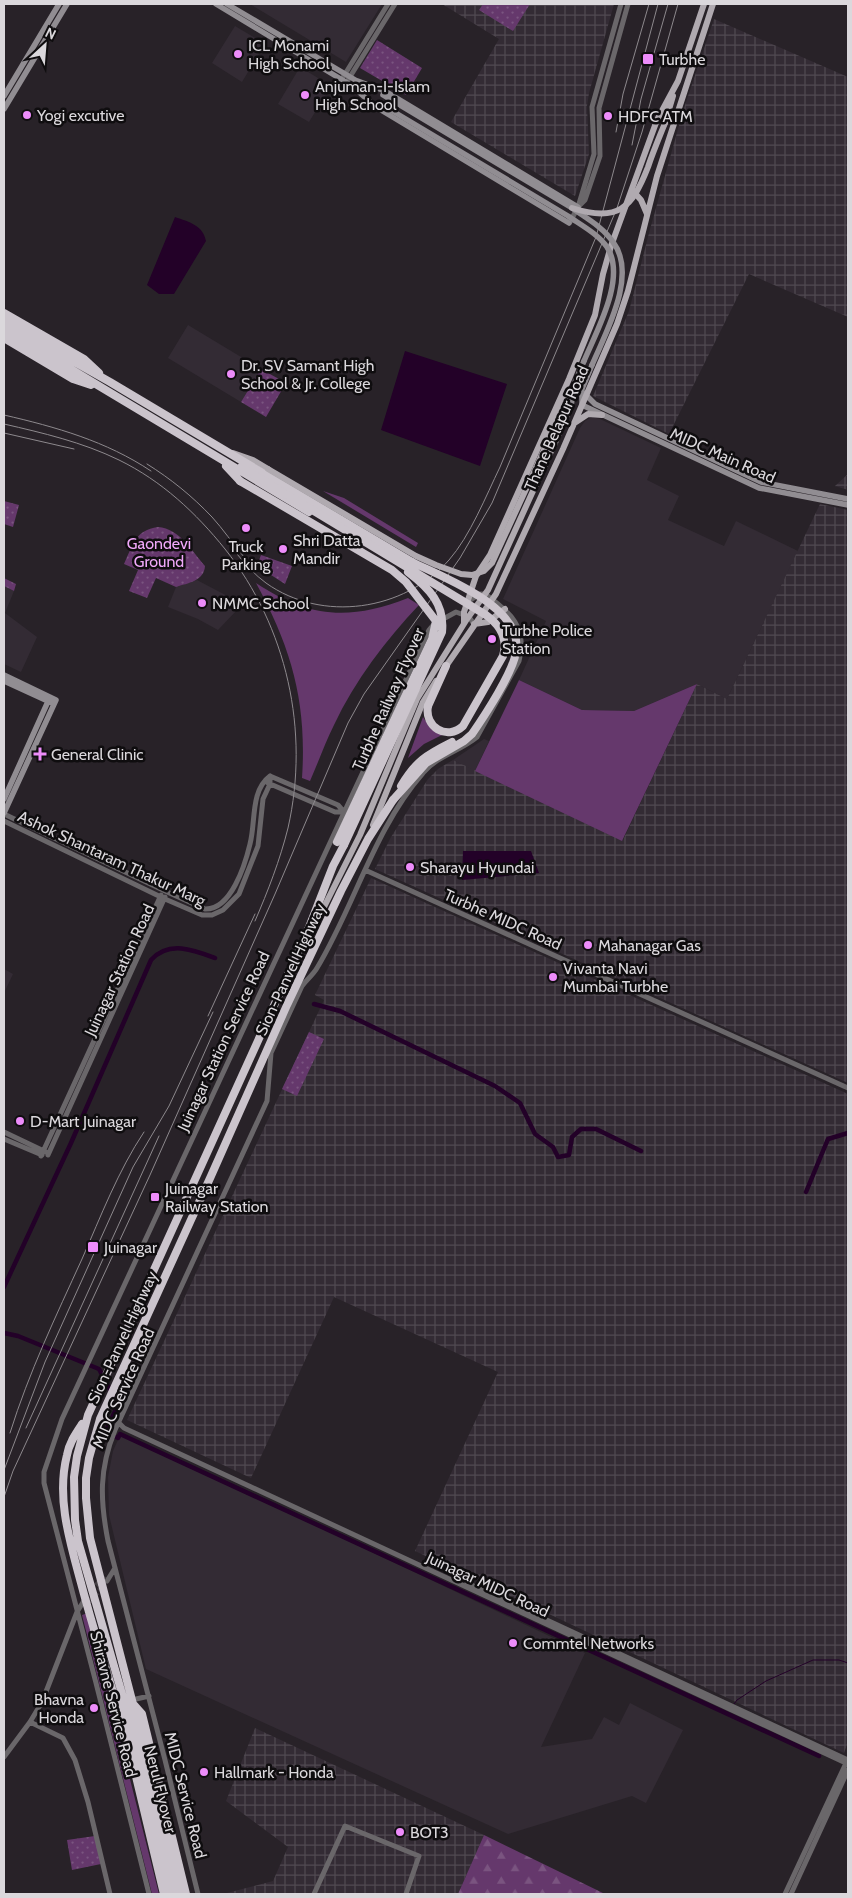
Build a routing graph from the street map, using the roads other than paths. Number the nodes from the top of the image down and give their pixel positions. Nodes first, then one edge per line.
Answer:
1 (59, 4) edge
2 (67, 4) edge
3 (216, 4) edge
4 (227, 4) edge
5 (388, 4) edge
6 (395, 4) edge
7 (621, 4) edge
8 (628, 4) edge
9 (704, 4) edge
10 (713, 4) edge
11 (609, 59) junction
12 (349, 80) junction
13 (678, 81) junction
14 (4, 96) edge
15 (4, 109) edge
16 (631, 189) junction
17 (575, 208) junction
18 (647, 214) junction
19 (570, 223) joint
20 (4, 313) edge
21 (4, 322) edge
22 (4, 329) edge
23 (4, 338) edge
24 (78, 369) junction
25 (572, 380) junction
26 (110, 382) junction
27 (586, 387) junction
28 (105, 390) junction
29 (586, 396) junction
30 (582, 405) junction
31 (594, 408) junction
32 (602, 415) junction
33 (573, 426) junction
34 (554, 428) junction
35 (541, 442) junction
36 (553, 447) junction
37 (220, 448) junction
38 (215, 456) junction
39 (713, 463) junction
40 (229, 465) junction
41 (848, 499) edge
42 (848, 505) edge
43 (484, 594) junction
44 (492, 599) junction
45 (468, 601) junction
46 (505, 609) junction
47 (466, 615) junction
48 (474, 624) junction
49 (446, 666) junction
50 (4, 675) edge
51 (4, 681) edge
52 (52, 701) junction
53 (270, 776) junction
54 (264, 781) junction
55 (270, 784) junction
56 (4, 799) edge
57 (344, 812) junction
58 (4, 814) edge
59 (4, 821) edge
60 (45, 834) junction
61 (368, 839) junction
62 (42, 840) junction
63 (340, 843) junction
64 (365, 870) junction
65 (166, 892) junction
66 (163, 898) junction
67 (306, 935) junction
68 (269, 1052) junction
69 (848, 1088) edge
70 (4, 1132) edge
71 (4, 1139) edge
72 (44, 1153) junction
73 (88, 1415) junction
74 (119, 1424) junction
75 (53, 1520) joint
76 (115, 1568) junction
77 (106, 1574) tunnel mouth
78 (107, 1581) tunnel mouth
79 (467, 1582) dead end
80 (87, 1600) junction
81 (77, 1612) junction
82 (121, 1690) junction
83 (149, 1696) junction
84 (132, 1702) junction
85 (118, 1708) junction
86 (732, 1708) junction
87 (30, 1722) junction
88 (4, 1757) edge
89 (848, 1761) edge
90 (848, 1770) edge
91 (110, 1894) edge
92 (149, 1894) edge
93 (164, 1894) edge
94 (172, 1894) edge
95 (179, 1894) edge
96 (186, 1894) edge
97 (198, 1894) edge
98 (314, 1894) edge
99 (406, 1894) edge
100 (785, 1894) edge
101 (791, 1894) edge

1 - 14 main road
2 - 15 main road
3 - 12 main road
4 - 12 main road
5 - 12 street
6 - 12 street
7 - 11 street
8 - 11 street
9 - 13 main road, Thane Belapur Road
10 - 18 main road, Thane Belapur Road
11 - 17 street
12 - 17 main road, bridge
12 - 17 main road
12 - 19 main road
12 - 25 main road, bridge
13 - 16 main road, Thane Belapur Road
13 - 17 main road, bridge
16 - 18 main road
16 - 25 main road, Thane Belapur Road
17 - 19 street
17 - 27 main road, bridge
18 - 27 main road, Thane Belapur Road
20 - 26 highway
21 - 24 highway
22 - 24 highway
23 - 28 highway
24 - 26 highway
24 - 28 highway
25 - 34 main road
25 - 35 main road, Thane Belapur Road
25 - 36 main road
26 - 37 highway
27 - 29 main road, Thane Belapur Road
27 - 30 main road
27 - 31 main road
28 - 38 highway
29 - 30 main road, Thane Belapur Road
29 - 31 main road, MIDC Main Road
30 - 31 main road, MIDC Main Road
30 - 33 main road, Thane Belapur Road
31 - 32 main road, MIDC Main Road
31 - 39 main road, MIDC Main Road
32 - 33 main road
32 - 39 main road, MIDC Main Road
33 - 44 main road, Thane Belapur Road
34 - 35 main road
34 - 36 main road
34 - 37 main road, bridge
35 - 45 main road, Thane Belapur Road
36 - 43 main road, Thane Belapur Road
37 - 61 highway, bridge
38 - 40 highway, Turbhe Railway Flyover
38 - 63 highway, Turbhe Railway Flyover, bridge
39 - 41 main road, MIDC Main Road
39 - 42 main road, MIDC Main Road
40 - 49 highway, bridge
40 - 63 highway, Turbhe Railway Flyover, bridge
43 - 44 street, MIDC Service Road
43 - 45 street
43 - 47 main road, Thane Belapur Road
44 - 46 street, MIDC Service Road
44 - 48 main road, Thane Belapur Road
45 - 47 main road, Thane Belapur Road
46 - 48 main road
46 - 64 street, MIDC Service Road
47 - 48 street
47 - 57 street, Juinagar Station Service Road
47 - 67 main road, Thane Belapur Road
48 - 49 main road, Thane Belapur Road
49 - 61 main road, Thane Belapur Road
50 - 52 main road
51 - 52 main road
52 - 56 main road
52 - 58 main road
53 - 54 street, Ashok Shantaram Thakur Marg
53 - 55 street, Ashok Shantaram Thakur Marg
53 - 57 street
54 - 55 street
54 - 65 street, Ashok Shantaram Thakur Marg
55 - 57 street
55 - 66 street, Ashok Shantaram Thakur Marg
57 - 75 street, Juinagar Station Service Road
58 - 60 street, Ashok Shantaram Thakur Marg
59 - 62 street, Ashok Shantaram Thakur Marg
60 - 62 street
60 - 65 street, Ashok Shantaram Thakur Marg
61 - 68 highway, Sion-Panvel Highway
62 - 66 street, Ashok Shantaram Thakur Marg
63 - 67 highway, Turbhe Railway Flyover
64 - 68 street, MIDC Service Road
64 - 69 street, Turbhe MIDC Road
65 - 66 street, Juinagar Station Road
66 - 72 street, Juinagar Station Road
67 - 73 highway, Sion-Panvel Highway
68 - 74 street, MIDC Service Road
68 - 84 highway, Sion-Panvel Highway
70 - 72 street
71 - 72 street
73 - 80 highway
73 - 82 highway, Sion-Panvel Highway
74 - 76 street, MIDC Service Road
74 - 86 street, Juinagar MIDC Road
75 - 81 street, Shiravne Service Road
76 - 77 street
76 - 78 street
76 - 83 street, MIDC Service Road
79 - 86 street, Juinagar MIDC Road
80 - 81 street
80 - 85 highway
81 - 87 street
81 - 92 street, Shiravne Service Road
82 - 85 highway
82 - 94 highway, Nerul Flyover
83 - 84 street
83 - 97 street, MIDC Service Road
84 - 95 highway, Nerul Flyover
84 - 96 highway
85 - 93 highway
86 - 89 street, Juinagar MIDC Road
87 - 88 street
87 - 91 street
89 - 100 street
90 - 101 street
98 - 99 street

